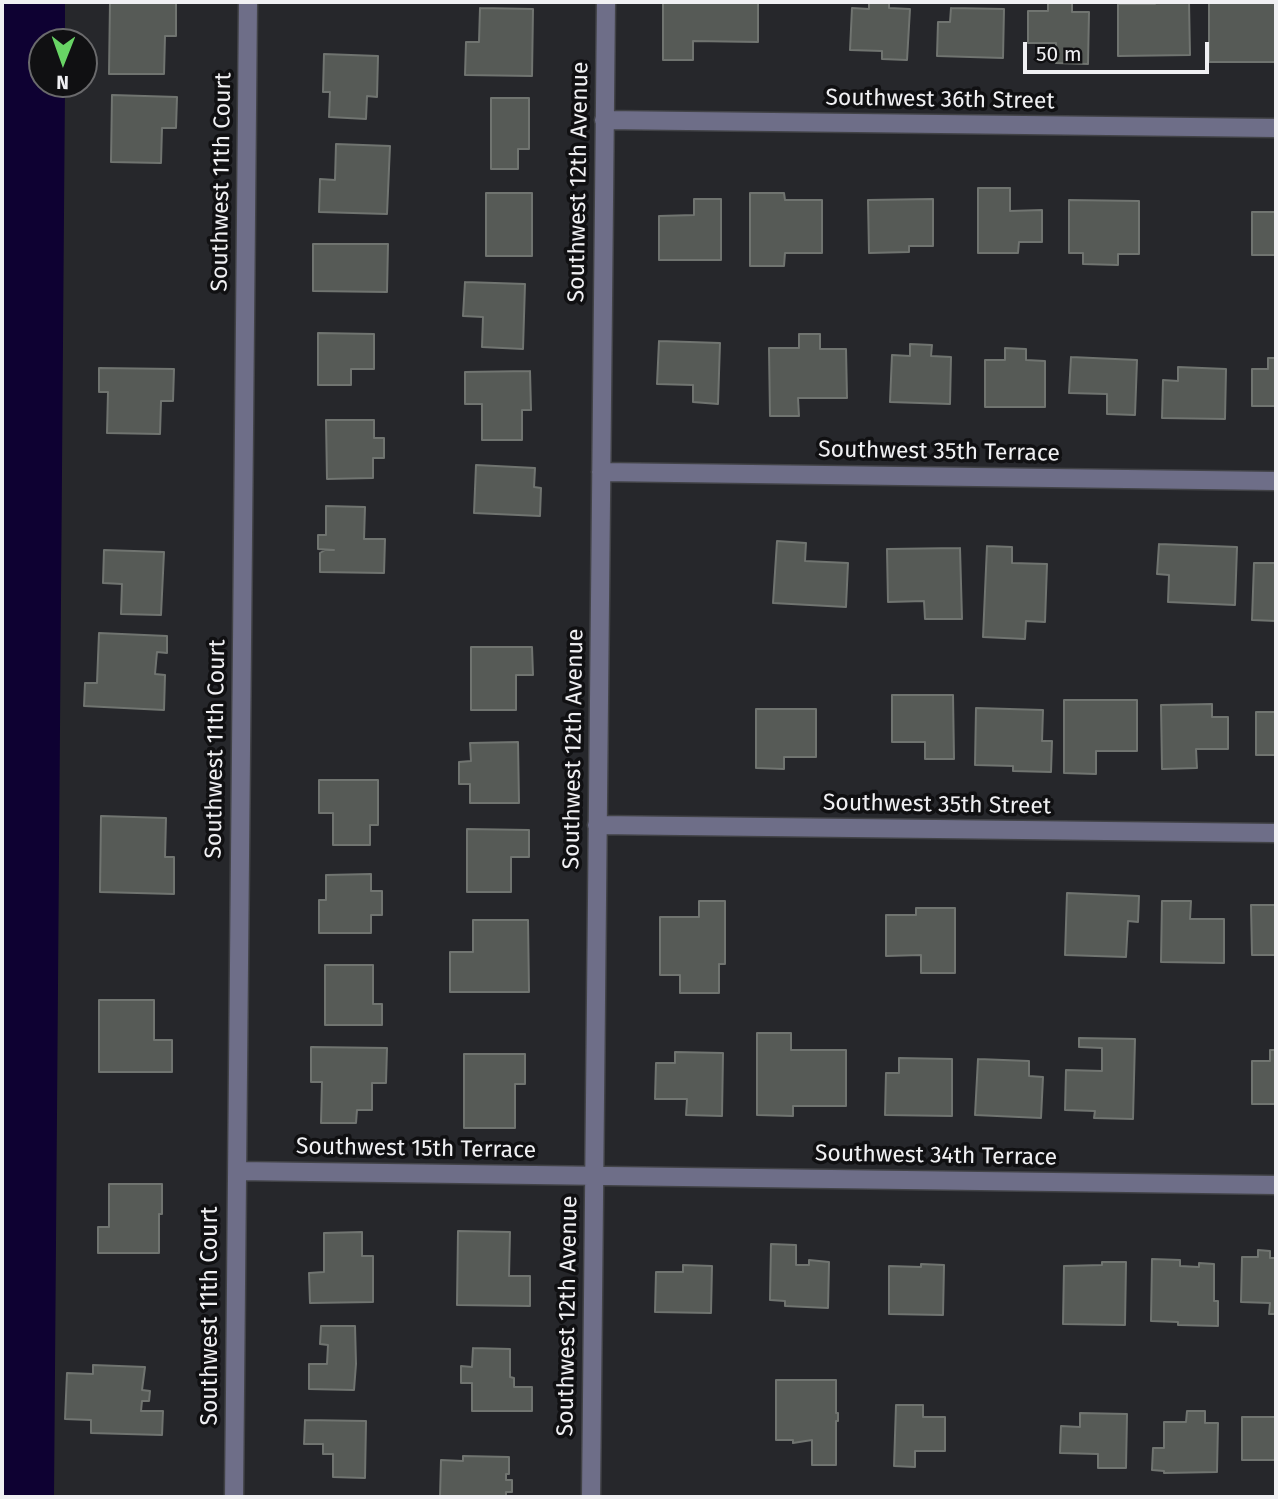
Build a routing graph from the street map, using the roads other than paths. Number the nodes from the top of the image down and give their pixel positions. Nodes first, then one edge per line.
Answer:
1 (248, 2) edge
2 (606, 2) edge
3 (604, 120) junction
4 (1276, 128) edge
5 (601, 472) junction
6 (1276, 481) edge
7 (597, 825) junction
8 (1276, 833) edge
9 (237, 1171) junction
10 (594, 1176) junction
11 (1276, 1185) edge
12 (234, 1497) edge
13 (591, 1497) edge

1 - 9 street, Southwest 11th Court
2 - 3 street, Southwest 12th Avenue
3 - 4 street, Southwest 36th Street
3 - 5 street, Southwest 12th Avenue
5 - 6 street, Southwest 35th Terrace
5 - 7 street, Southwest 12th Avenue
7 - 8 street, Southwest 35th Street
7 - 10 street, Southwest 12th Avenue
9 - 10 street, Southwest 15th Terrace
9 - 12 street, Southwest 11th Court
10 - 11 street, Southwest 34th Terrace
10 - 13 street, Southwest 12th Avenue

